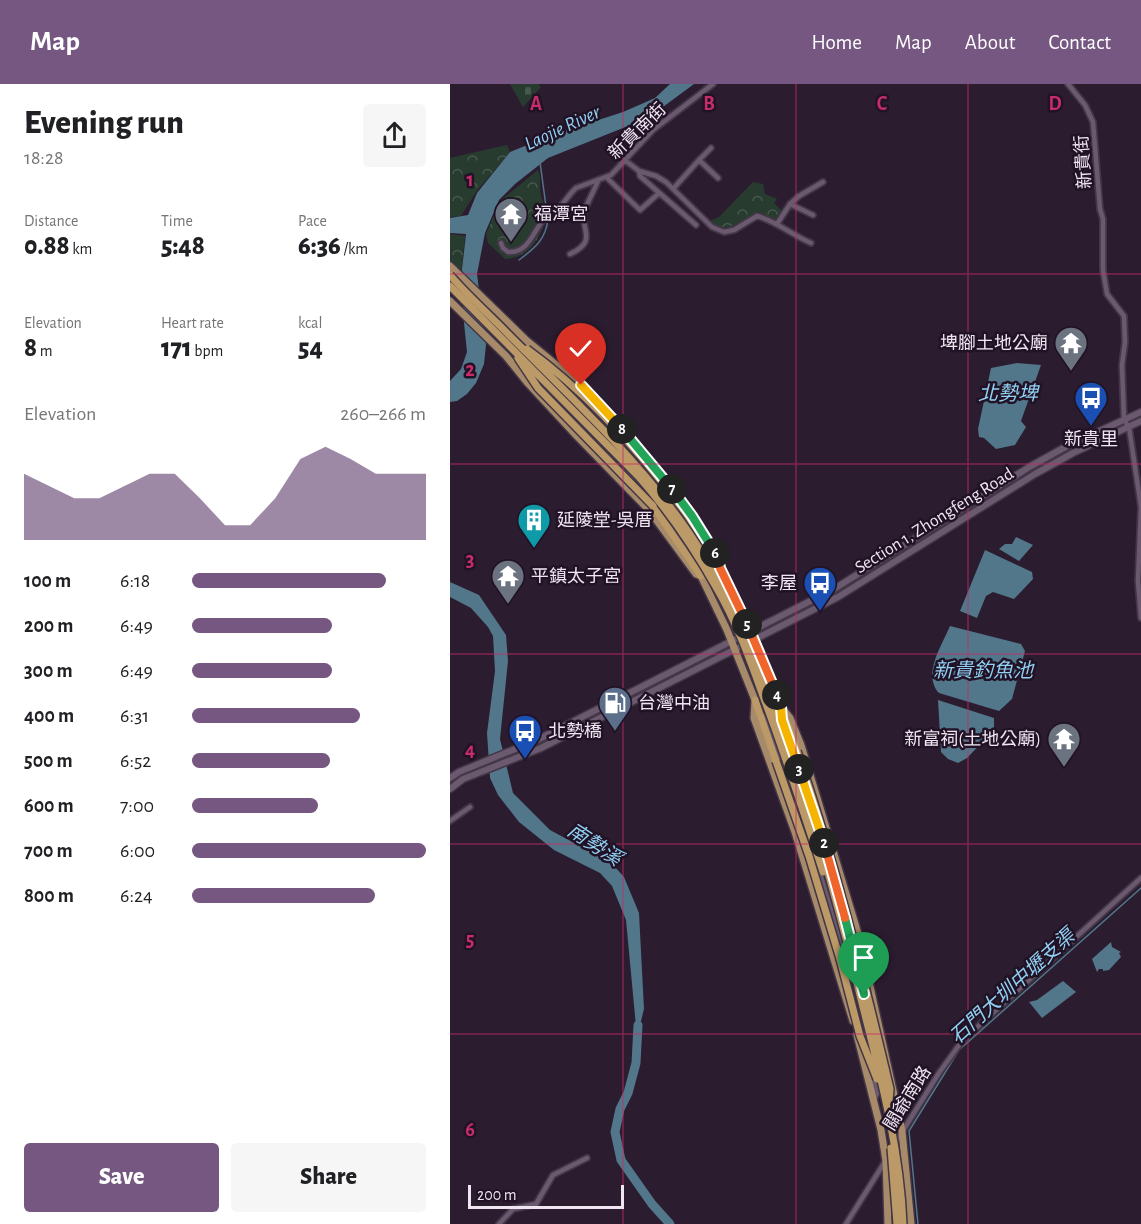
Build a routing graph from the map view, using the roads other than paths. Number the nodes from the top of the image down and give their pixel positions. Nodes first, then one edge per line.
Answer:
1 (713, 84) edge
2 (1068, 84) edge
3 (711, 148) dead end
4 (699, 160) junction
5 (626, 161) junction
6 (639, 171) junction
7 (606, 177) junction
8 (718, 178) dead end
9 (598, 181) junction
10 (824, 183) dead end
11 (673, 189) junction
12 (658, 194) junction
13 (790, 204) junction
14 (813, 215) dead end
15 (777, 224) junction
16 (696, 225) dead end
17 (501, 243) dead end
18 (811, 243) dead end
19 (570, 254) dead end
20 (450, 266) edge
21 (450, 275) edge
22 (450, 286) edge
23 (450, 301) edge
24 (510, 341) junction
25 (527, 341) junction
26 (506, 356) junction
27 (602, 408) junction
28 (1141, 412) edge
29 (596, 414) junction
30 (1124, 420) junction
31 (1141, 421) edge
32 (583, 427) junction
33 (1129, 427) junction
34 (577, 435) junction
35 (920, 536) junction
36 (925, 543) junction
37 (720, 568) junction
38 (701, 576) junction
39 (1141, 618) edge
40 (750, 631) junction
41 (755, 640) junction
42 (731, 641) junction
43 (735, 649) junction
44 (755, 700) junction
45 (781, 707) junction
46 (507, 752) junction
47 (510, 760) junction
48 (482, 762) junction
49 (485, 770) junction
50 (450, 778) edge
51 (450, 789) edge
52 (470, 807) dead end
53 (450, 821) edge
54 (822, 824) junction
55 (805, 828) junction
56 (795, 831) junction
57 (1141, 878) edge
58 (859, 937) junction
59 (851, 939) junction
60 (840, 942) junction
61 (830, 945) junction
62 (877, 1079) junction
63 (874, 1099) junction
64 (888, 1106) junction
65 (902, 1131) junction
66 (587, 1158) dead end
67 (886, 1161) junction
68 (499, 1224) edge
69 (846, 1224) edge
70 (888, 1224) edge
71 (897, 1224) edge
72 (903, 1224) edge
73 (911, 1224) edge

1 - 5 street, 新貴南街
2 - 30 street, 新貴街
3 - 4 street
4 - 8 street
4 - 11 street
5 - 6 street
5 - 7 street, 新貴南街
6 - 11 street
6 - 12 street
7 - 9 street, 新貴南街
7 - 12 street
9 - 17 street, 新貴南街
9 - 19 street
10 - 13 street
11 - 15 street
12 - 16 street
13 - 14 street
13 - 15 street
15 - 18 street
20 - 25 main road
21 - 24 highway, bridge
22 - 24 highway, bridge
23 - 26 main road
24 - 37 highway, bridge
24 - 38 highway, bridge
24 - 62 highway, bridge
24 - 64 highway, bridge
25 - 27 main road
25 - 29 street
26 - 32 street
26 - 34 main road
27 - 29 street
27 - 37 main road
28 - 30 main road, Section 1, Zhongfeng Road
29 - 32 street
29 - 37 street
30 - 33 street
30 - 35 main road, Section 1, Zhongfeng Road
31 - 33 main road, Section 1, Zhongfeng Road
32 - 34 street
32 - 38 street
33 - 36 main road, Section 1, Zhongfeng Road
33 - 39 street
34 - 38 main road
35 - 36 main road
35 - 40 main road, Section 1, Zhongfeng Road
36 - 41 main road, Section 1, Zhongfeng Road
37 - 40 main road
38 - 42 main road
40 - 41 main road
40 - 42 main road, Section 1, Zhongfeng Road
41 - 43 main road, Section 1, Zhongfeng Road
41 - 45 main road
42 - 43 main road
42 - 46 main road
43 - 44 main road
43 - 47 main road
44 - 55 street
44 - 56 main road
44 - 62 highway, bridge
45 - 54 main road
45 - 64 highway, bridge
46 - 47 main road
46 - 48 main road
47 - 49 main road
48 - 49 main road
48 - 50 main road
49 - 51 main road
52 - 53 street
54 - 55 street
54 - 58 main road
54 - 59 street
55 - 56 street
55 - 60 street
56 - 61 main road
57 - 65 street, 關爺南路
58 - 59 street
58 - 65 main road
59 - 60 street
59 - 65 street
60 - 61 street
60 - 63 street
61 - 63 main road
62 - 71 highway, bridge
63 - 67 main road
64 - 72 highway, bridge
65 - 67 street, 關爺南路
65 - 73 main road
66 - 68 street
67 - 69 street, 關爺南路
67 - 70 main road

